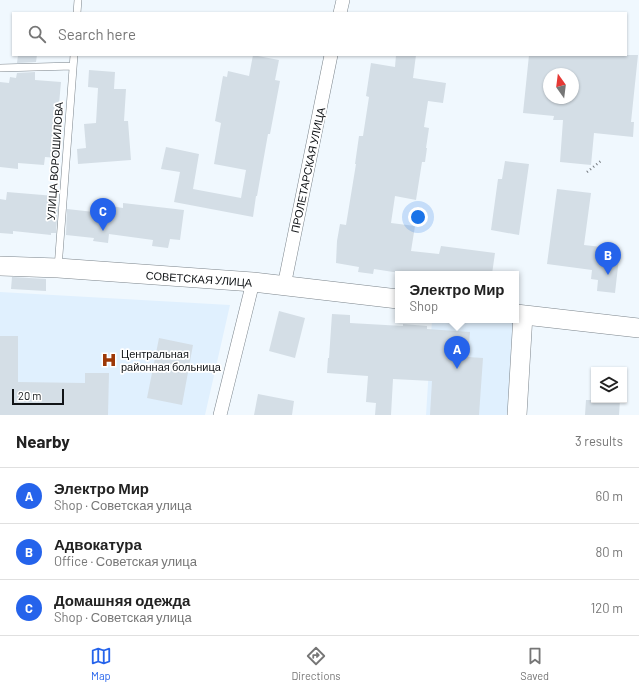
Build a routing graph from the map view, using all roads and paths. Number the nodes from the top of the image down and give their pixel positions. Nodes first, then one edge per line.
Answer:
1 (78, 0) edge
2 (343, 0) edge
3 (77, 12) edge
4 (340, 12) edge
5 (74, 56) edge
6 (331, 56) edge
7 (73, 66) junction
8 (0, 68) edge
9 (602, 160) dead end
10 (587, 172) dead end
11 (0, 266) edge
12 (58, 268) junction
13 (253, 282) junction
14 (284, 286) junction
15 (395, 299) edge
16 (520, 314) edge
17 (639, 328) edge
18 (220, 415) edge
19 (517, 415) edge

1 - 3 lane
2 - 4 street
5 - 7 lane, УЛИЦА ВОРОШИЛОВА
6 - 14 street, ПРОЛЕТАРСКАЯ УЛИЦА
7 - 8 lane
7 - 12 lane, УЛИЦА ВОРОШИЛОВА
9 - 10 path
11 - 12 street, СОВЕТСКАЯ УЛИЦА
12 - 13 street, СОВЕТСКАЯ УЛИЦА
13 - 14 street, СОВЕТСКАЯ УЛИЦА
13 - 18 street
14 - 15 street, СОВЕТСКАЯ УЛИЦА
16 - 17 street
16 - 19 street

